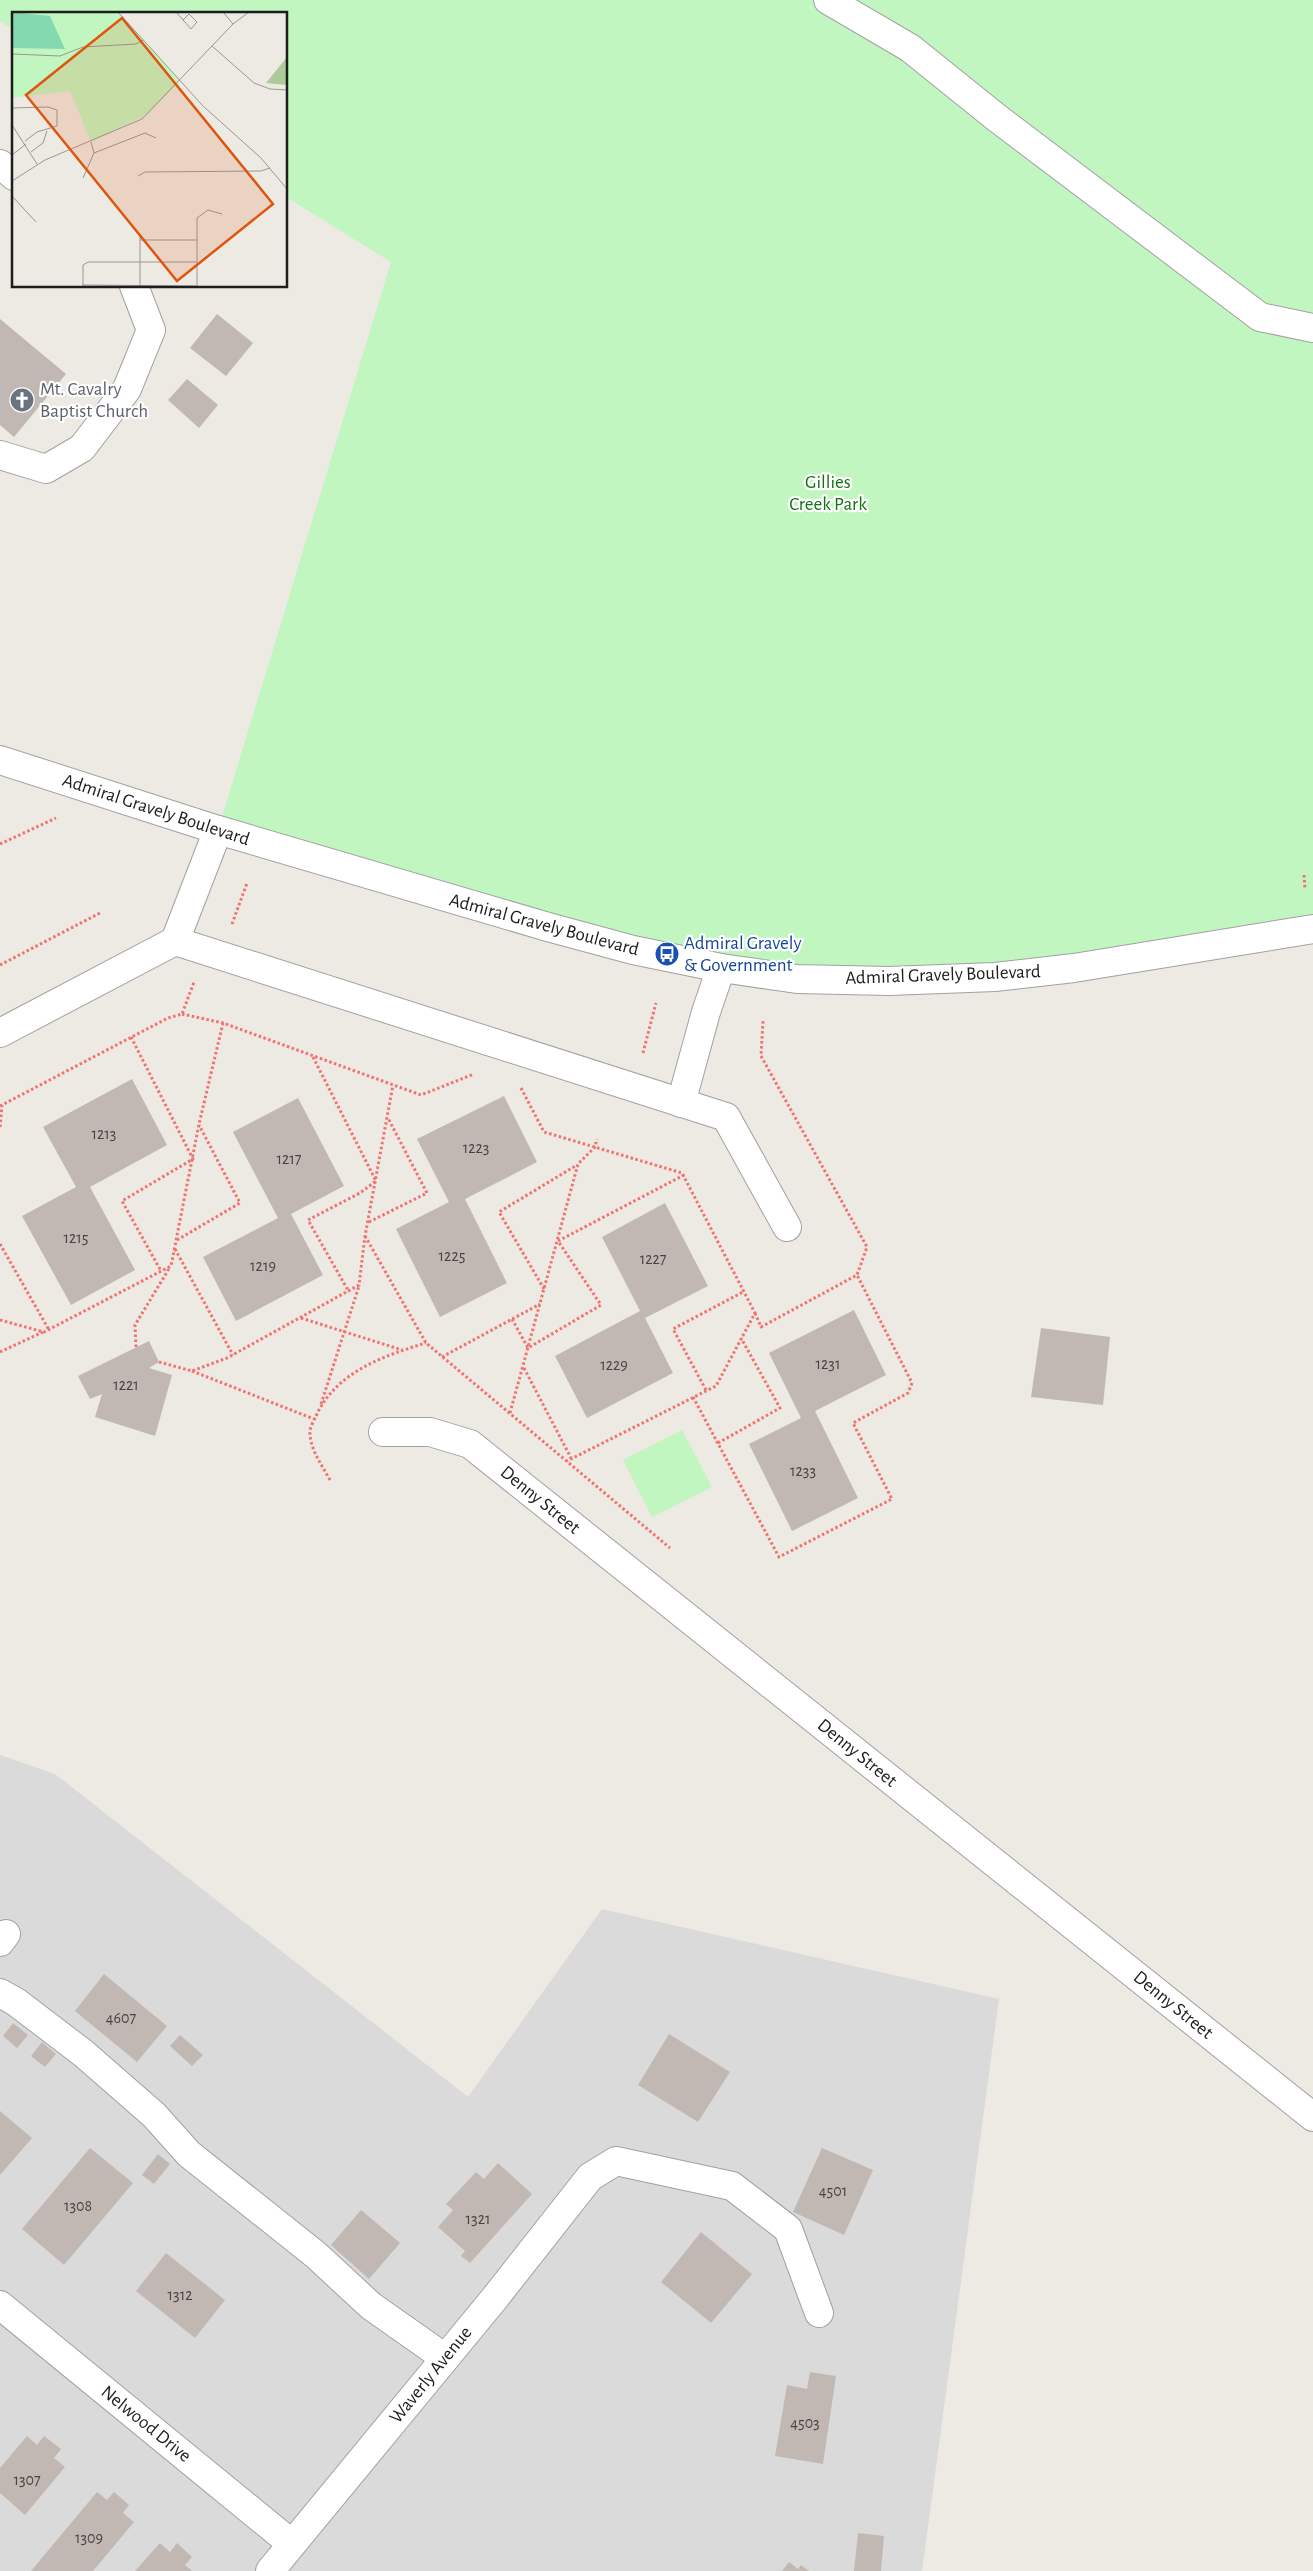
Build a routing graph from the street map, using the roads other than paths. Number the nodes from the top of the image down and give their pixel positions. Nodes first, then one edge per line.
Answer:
1 (828, 0) edge
2 (0, 164) edge
3 (12, 174) edge
4 (135, 288) edge
5 (1313, 328) edge
6 (0, 455) edge
7 (0, 760) edge
8 (218, 830) junction
9 (1313, 928) edge
10 (174, 941) junction
11 (721, 968) junction
12 (0, 1033) edge
13 (681, 1103) junction
14 (787, 1227) dead end
15 (383, 1432) dead end
16 (0, 1993) edge
17 (1313, 2117) edge
18 (0, 2305) edge
19 (819, 2313) dead end
20 (445, 2358) junction
21 (292, 2544) junction
22 (270, 2571) edge

1 - 5 street
2 - 3 street
4 - 6 street
7 - 8 street, Admiral Gravely Boulevard
8 - 10 street
8 - 11 street, Admiral Gravely Boulevard
9 - 11 street, Admiral Gravely Boulevard
10 - 12 street
10 - 13 street
11 - 13 street
13 - 14 street
15 - 17 street, Denny Street
16 - 20 street
18 - 21 street, Nelwood Drive
19 - 20 street, Waverly Avenue
20 - 21 street, Waverly Avenue
21 - 22 street, Waverly Avenue

